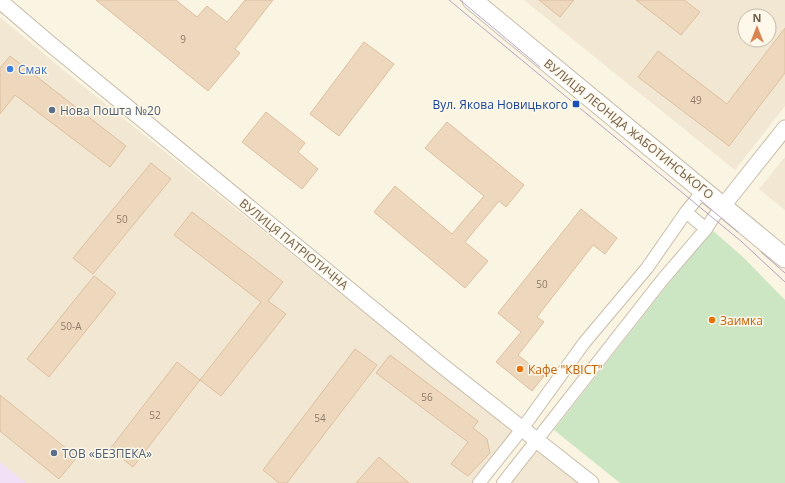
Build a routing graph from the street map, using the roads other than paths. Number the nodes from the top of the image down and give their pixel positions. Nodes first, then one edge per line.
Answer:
1 (472, 0) edge
2 (0, 1) edge
3 (785, 128) edge
4 (704, 190) junction
5 (724, 206) junction
6 (686, 212) junction
7 (706, 228) junction
8 (785, 258) edge
9 (522, 429) junction
10 (537, 440) junction
11 (479, 483) edge
12 (503, 483) edge
13 (591, 483) edge

1 - 4 street, ВУЛИЦЯ ЛЕОНІДА ЖАБОТИНСЬКОГО
2 - 9 street, ВУЛИЦЯ ПАТРІОТИЧНА
3 - 5 street
4 - 5 street, ВУЛИЦЯ ЛЕОНІДА ЖАБОТИНСЬКОГО
4 - 6 street
5 - 7 street
5 - 8 street, ВУЛИЦЯ ЛЕОНІДА ЖАБОТИНСЬКОГО
6 - 7 street
6 - 9 street
7 - 10 street
9 - 10 street, ВУЛИЦЯ ПАТРІОТИЧНА
9 - 11 street
10 - 12 street
10 - 13 street, ВУЛИЦЯ ПАТРІОТИЧНА

